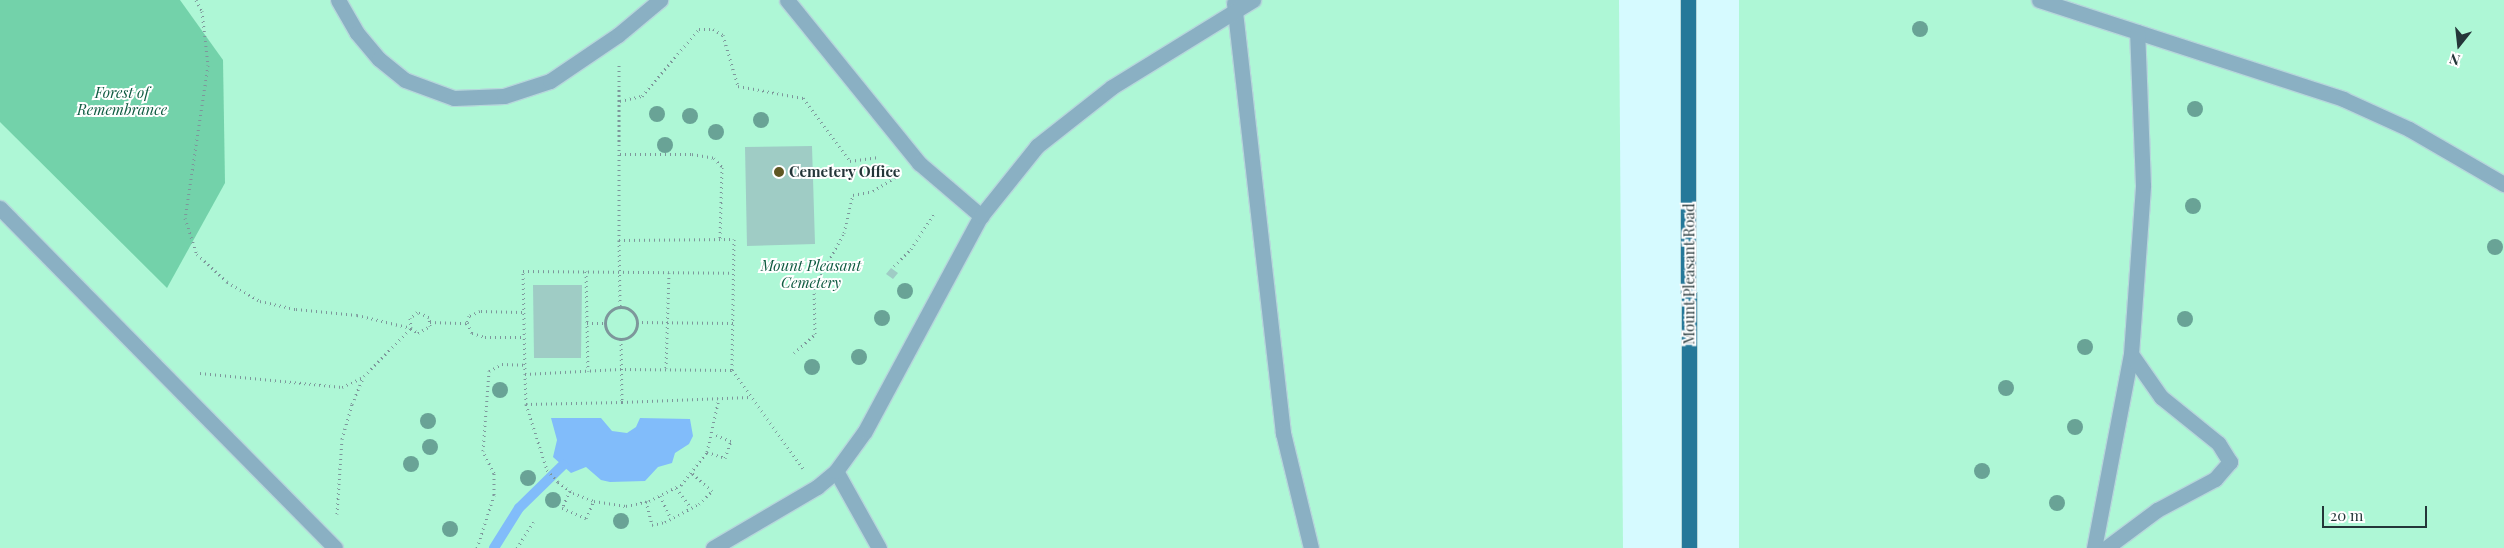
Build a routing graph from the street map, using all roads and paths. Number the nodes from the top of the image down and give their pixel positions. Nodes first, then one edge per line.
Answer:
1 (196, 0) edge
2 (338, 0) edge
3 (660, 0) edge
4 (787, 0) edge
5 (1253, 0) edge
6 (1688, 0) edge
7 (2039, 0) edge
8 (2069, 0) edge
9 (1234, 6) edge
10 (2080, 12) junction
11 (2137, 32) junction
12 (618, 35) junction
13 (620, 101) junction
14 (620, 154) junction
15 (919, 163) junction
16 (2504, 184) edge
17 (952, 192) junction
18 (0, 208) edge
19 (982, 216) junction
20 (720, 239) junction
21 (619, 240) junction
22 (894, 266) dead end
23 (586, 271) junction
24 (620, 273) junction
25 (668, 273) junction
26 (734, 273) junction
27 (620, 307) junction
28 (522, 312) junction
29 (430, 322) junction
30 (637, 322) junction
31 (666, 322) junction
32 (467, 323) junction
33 (587, 323) junction
34 (604, 323) junction
35 (734, 323) junction
36 (411, 328) junction
37 (523, 337) junction
38 (621, 340) junction
39 (794, 353) dead end
40 (2131, 354) junction
41 (525, 365) junction
42 (666, 368) junction
43 (620, 369) junction
44 (732, 370) junction
45 (588, 371) junction
46 (525, 374) junction
47 (364, 376) junction
48 (170, 379) junction
49 (750, 397) junction
50 (719, 398) junction
51 (622, 402) junction
52 (526, 404) junction
53 (713, 434) junction
54 (707, 452) junction
55 (836, 471) junction
56 (691, 472) junction
57 (817, 487) junction
58 (676, 488) junction
59 (570, 491) junction
60 (660, 496) junction
61 (594, 501) junction
62 (646, 501) junction
63 (691, 508) junction
64 (337, 518) dead end
65 (671, 519) junction
66 (533, 522) dead end
67 (335, 548) edge
68 (477, 548) edge
69 (517, 548) edge
70 (714, 548) edge
71 (879, 548) edge
72 (1311, 548) edge
73 (1689, 548) edge
74 (2094, 548) edge
75 (2106, 548) edge

1 - 36 path
2 - 12 lane
3 - 12 lane
4 - 15 lane
5 - 9 lane
6 - 73 main road, Mount Pleasant Road
7 - 10 lane
8 - 10 lane
9 - 19 lane
9 - 72 lane
10 - 11 lane
11 - 16 lane
11 - 40 lane
12 - 13 path
13 - 14 path
13 - 15 path
14 - 20 path
14 - 21 path
15 - 17 lane
15 - 39 path
17 - 19 lane
17 - 22 path
18 - 48 lane
19 - 55 lane
20 - 21 path
20 - 26 path
21 - 24 path
23 - 24 path
23 - 28 path
23 - 33 path
24 - 25 path
24 - 27 path
25 - 26 path
25 - 31 path
26 - 35 path
27 - 30 path
27 - 34 path
28 - 32 path
28 - 37 path
29 - 32 path
29 - 36 path
29 - 36 path
30 - 31 path
30 - 38 path
31 - 35 path
31 - 42 path
32 - 37 path
33 - 34 path
33 - 45 path
34 - 38 path
35 - 44 path
36 - 47 path
37 - 41 path
38 - 43 path
40 - 74 lane
40 - 75 lane
41 - 46 path
41 - 68 path
42 - 43 path
42 - 44 path
43 - 45 path
43 - 51 path
44 - 49 path
45 - 46 path
46 - 52 path
47 - 48 path
47 - 64 path
48 - 67 lane
49 - 50 path
49 - 57 path
50 - 51 path
50 - 53 path
51 - 52 path
52 - 59 path
53 - 54 path
53 - 54 path
54 - 56 path
55 - 57 lane
55 - 71 lane
56 - 58 path
56 - 63 path
57 - 70 lane
58 - 60 path
58 - 63 path
59 - 61 path
59 - 61 path
60 - 62 path
60 - 65 path
61 - 62 path
62 - 65 path
63 - 65 path
66 - 69 path

